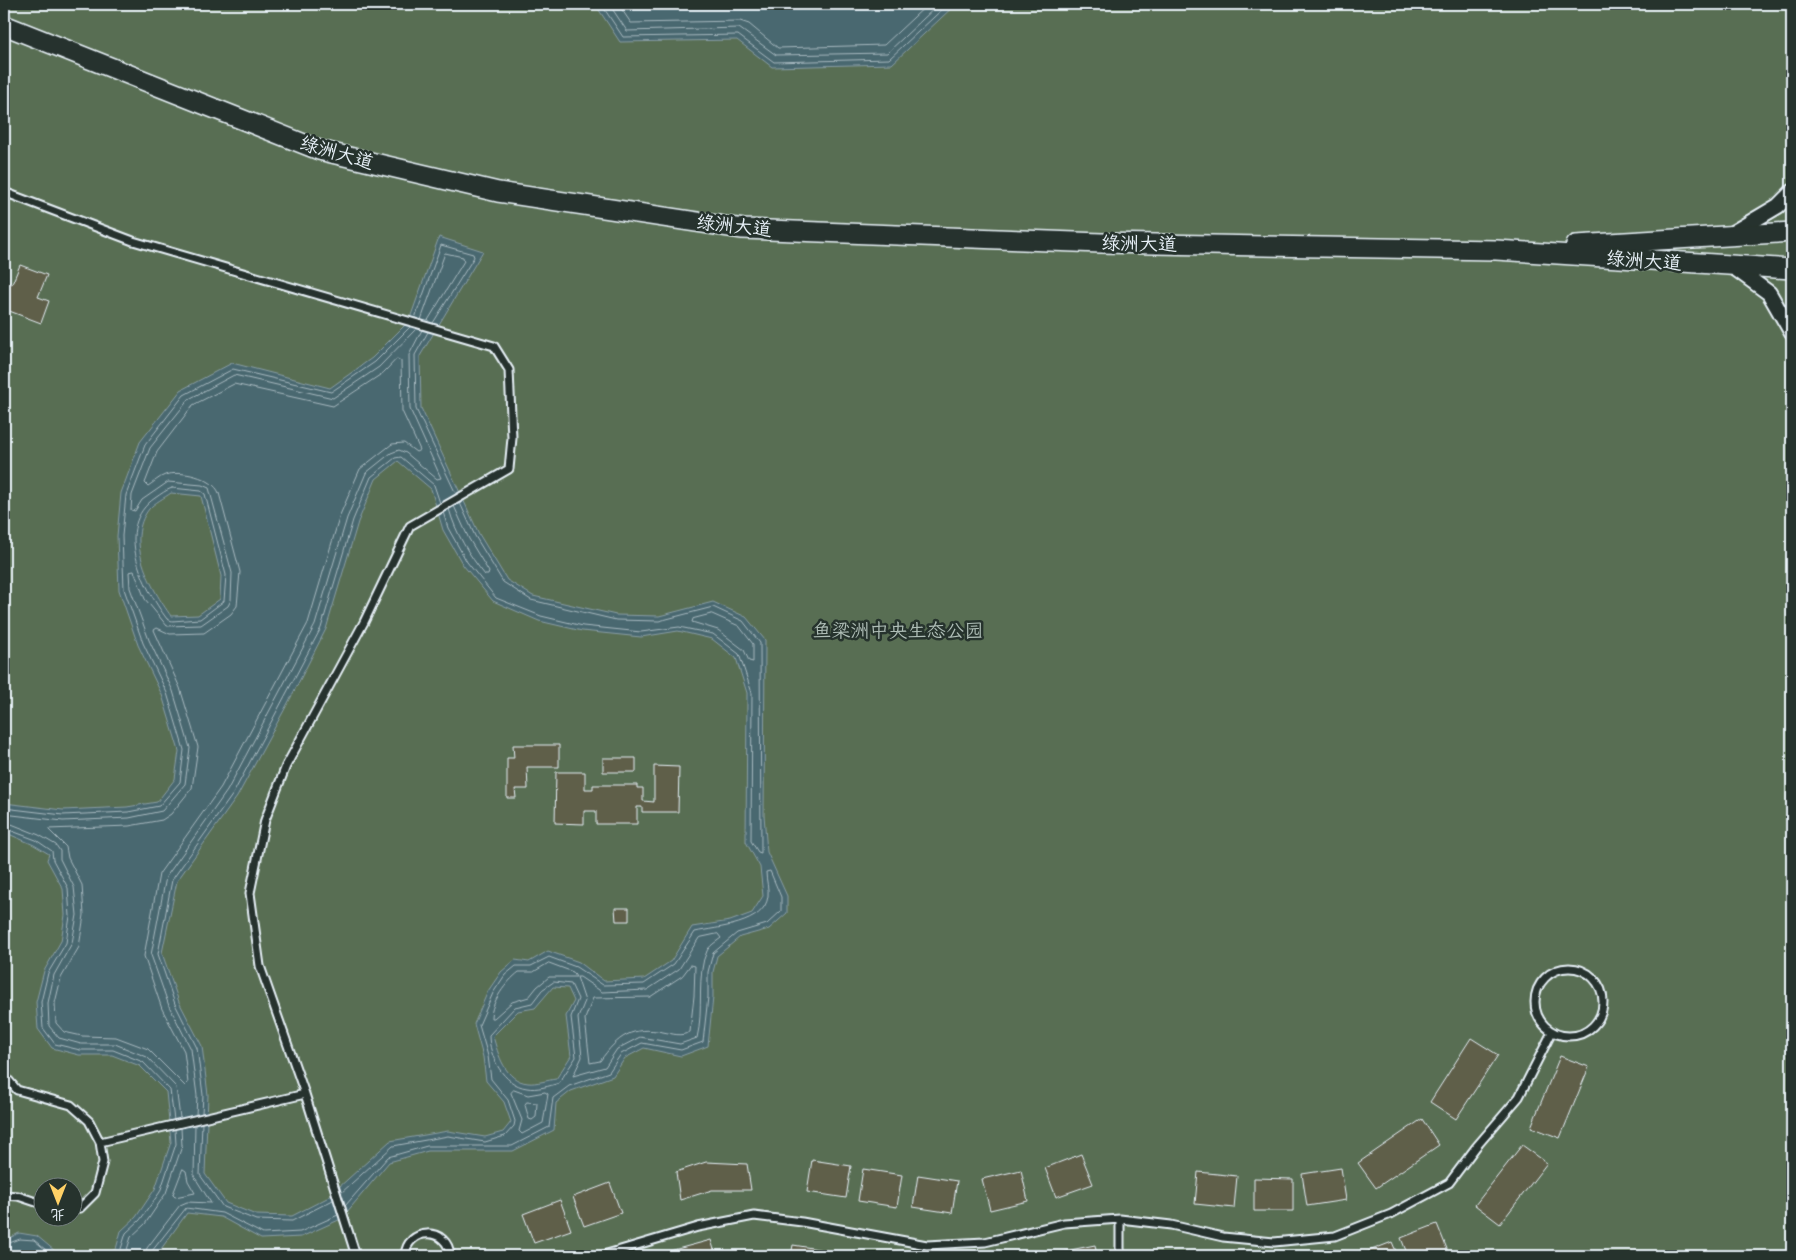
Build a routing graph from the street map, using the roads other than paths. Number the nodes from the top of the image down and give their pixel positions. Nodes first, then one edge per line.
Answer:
1 (4, 24) edge
2 (4, 192) edge
3 (1792, 192) edge
4 (1792, 232) edge
5 (1728, 236) junction
6 (1496, 250) junction
7 (1732, 266) junction
8 (1792, 270) edge
9 (1792, 333) edge
10 (1552, 1032) junction
11 (4, 1075) edge
12 (304, 1094) junction
13 (100, 1142) junction
14 (4, 1196) edge
15 (32, 1201) edge
16 (82, 1206) edge
17 (1120, 1219) junction
18 (356, 1256) edge
19 (405, 1256) edge
20 (450, 1256) edge
21 (600, 1256) edge
22 (1120, 1256) edge

1 - 6 main road, 绿洲大道
2 - 12 lane
3 - 5 street
4 - 5 main road, 绿洲大道
5 - 6 main road, 绿洲大道
6 - 7 main road, 绿洲大道
7 - 8 main road, 绿洲大道
7 - 9 street
10 - 10 lane
10 - 17 lane
11 - 13 lane
12 - 13 lane
12 - 18 lane
13 - 16 lane
14 - 15 lane
17 - 21 lane
17 - 22 lane
19 - 20 lane

